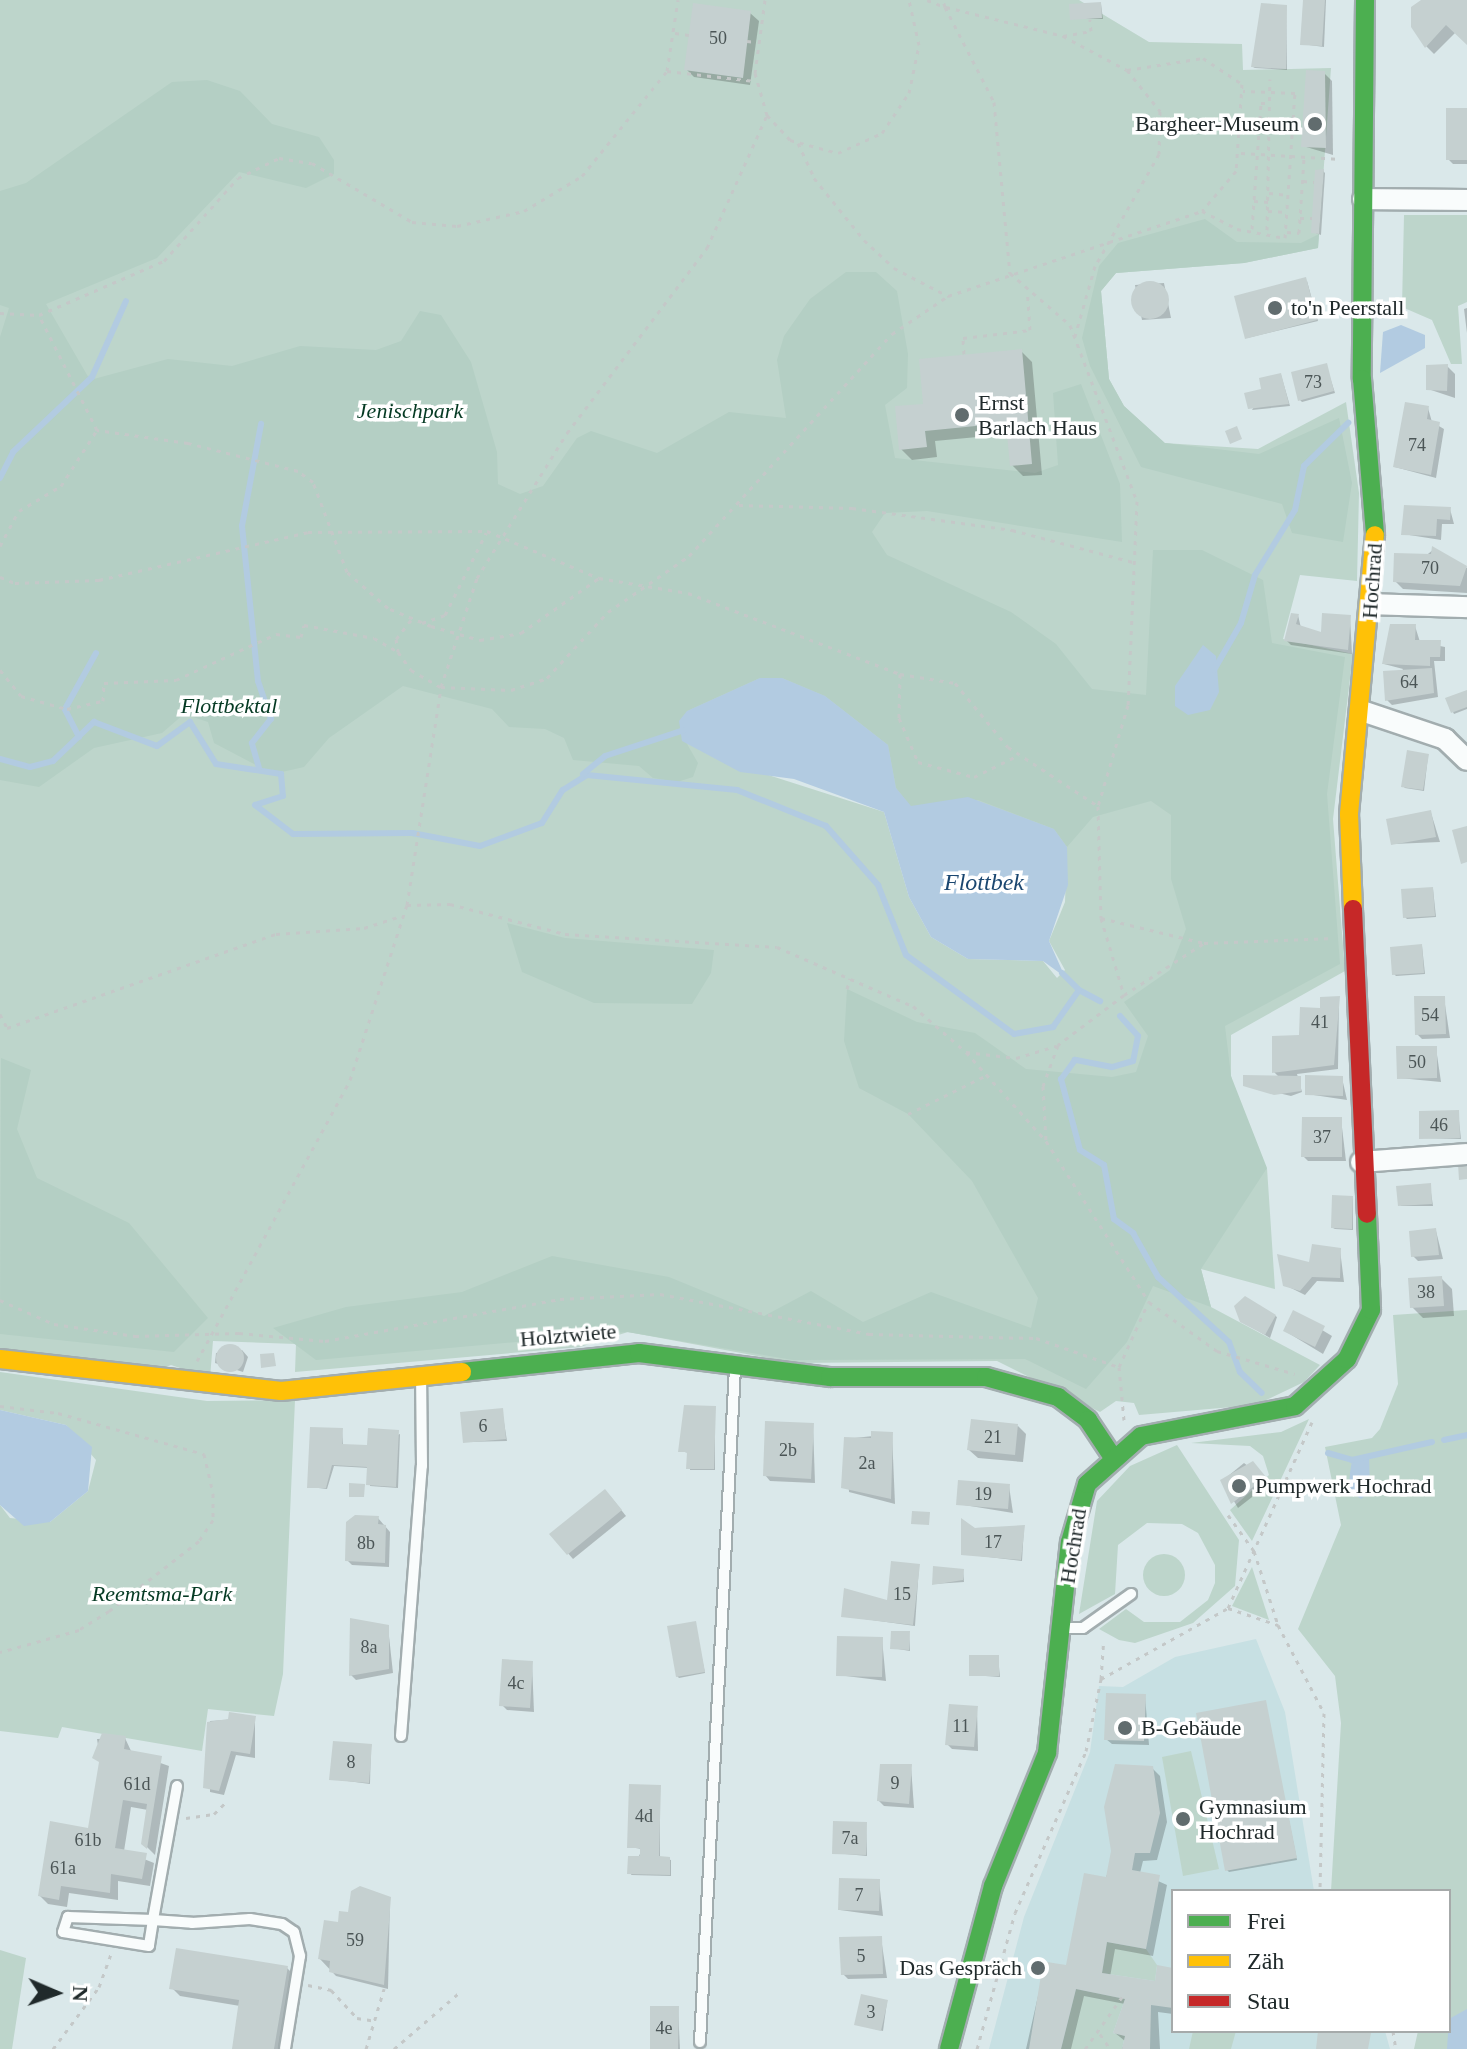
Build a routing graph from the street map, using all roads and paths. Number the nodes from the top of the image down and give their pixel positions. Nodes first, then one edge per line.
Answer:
1 (678, 0) edge
2 (765, 0) edge
3 (909, 0) edge
4 (916, 0) edge
5 (927, 0) edge
6 (943, 0) edge
7 (1365, 0) edge
8 (945, 7) junction
9 (913, 10) junction
10 (1090, 19) dead end
11 (675, 33) junction
12 (689, 35) dead end
13 (1063, 36) junction
14 (747, 41) dead end
15 (756, 42) junction
16 (1127, 70) junction
17 (667, 71) junction
18 (1270, 79) dead end
19 (756, 81) junction
20 (1243, 91) junction
21 (1270, 92) junction
22 (1269, 103) junction
23 (767, 115) junction
24 (1259, 125) junction
25 (1274, 126) junction
26 (1293, 127) junction
27 (798, 143) junction
28 (1241, 153) junction
29 (1257, 154) junction
30 (1272, 155) junction
31 (1291, 156) junction
32 (1304, 157) junction
33 (1362, 161) junction
34 (1303, 181) junction
35 (1314, 182) dead end
36 (1269, 193) junction
37 (1288, 195) junction
38 (1363, 199) junction
39 (1467, 200) edge
40 (1254, 201) junction
41 (1269, 202) junction
42 (1287, 205) junction
43 (1301, 206) junction
44 (1202, 211) junction
45 (1268, 211) junction
46 (1287, 212) junction
47 (1300, 218) junction
48 (1312, 218) dead end
49 (1252, 229) junction
50 (1267, 230) junction
51 (1285, 232) junction
52 (1113, 235) junction
53 (1010, 273) junction
54 (1027, 291) junction
55 (948, 296) junction
56 (0, 313) edge
57 (39, 315) junction
58 (1075, 336) junction
59 (964, 354) dead end
60 (97, 430) junction
61 (738, 505) junction
62 (335, 530) junction
63 (487, 531) junction
64 (501, 534) junction
65 (0, 546) edge
66 (1133, 562) junction
67 (0, 577) edge
68 (599, 578) junction
69 (638, 587) junction
70 (1370, 604) junction
71 (1467, 607) edge
72 (411, 619) junction
73 (422, 623) junction
74 (398, 652) junction
75 (0, 670) edge
76 (900, 674) junction
77 (441, 687) junction
78 (1362, 711) junction
79 (1019, 755) junction
80 (1467, 760) edge
81 (1098, 806) junction
82 (407, 905) junction
83 (398, 917) junction
84 (1101, 918) junction
85 (1344, 938) dead end
86 (1204, 943) junction
87 (850, 978) junction
88 (847, 989) dead end
89 (1124, 995) junction
90 (0, 1014) edge
91 (7, 1028) junction
92 (0, 1029) edge
93 (1058, 1045) junction
94 (966, 1052) junction
95 (987, 1075) junction
96 (908, 1114) dead end
97 (1046, 1141) junction
98 (1467, 1154) edge
99 (1361, 1162) junction
100 (0, 1300) edge
101 (1149, 1302) junction
102 (212, 1332) junction
103 (0, 1359) edge
104 (735, 1365) junction
105 (1119, 1367) junction
106 (421, 1374) junction
107 (1302, 1377) dead end
108 (0, 1406) edge
109 (1317, 1410) dead end
110 (1124, 1420) dead end
111 (1112, 1456) junction
112 (1228, 1515) dead end
113 (1254, 1551) junction
114 (1131, 1594) dead end
115 (1228, 1608) junction
116 (1278, 1625) junction
117 (1063, 1628) junction
118 (1104, 1640) dead end
119 (0, 1652) edge
120 (1101, 1679) junction
121 (401, 1736) dead end
122 (177, 1786) dead end
123 (225, 1803) dead end
124 (169, 1825) junction
125 (1320, 1889) edge
126 (153, 1920) junction
127 (114, 1943) junction
128 (296, 1983) junction
129 (384, 1989) dead end
130 (460, 1992) dead end
131 (1122, 1997) dead end
132 (375, 2021) junction
133 (1100, 2034) junction
134 (700, 2042) dead end
135 (53, 2049) edge
136 (285, 2049) edge
137 (366, 2049) edge
138 (394, 2049) edge
139 (949, 2049) edge
140 (977, 2049) edge
141 (1085, 2049) edge
142 (1110, 2049) edge

1 - 11 path
2 - 15 path
3 - 9 path
4 - 9 path
5 - 8 path
6 - 8 path
7 - 33 street, Hochrad
8 - 13 path
8 - 53 path
9 - 27 path
10 - 13 path
11 - 12 path
11 - 17 path
13 - 16 path
14 - 15 path
15 - 19 path
16 - 20 path
16 - 52 path
17 - 19 path
17 - 57 path
18 - 21 path
19 - 23 path
20 - 21 path
20 - 28 path
21 - 22 path
21 - 26 path
22 - 24 path
22 - 25 path
23 - 27 path
23 - 64 path
24 - 25 path
24 - 29 path
25 - 26 path
25 - 30 path
26 - 31 path
27 - 55 path
28 - 29 path
28 - 44 path
29 - 30 path
29 - 40 path
30 - 31 path
30 - 36 path
31 - 32 path
31 - 37 path
32 - 33 path
32 - 34 path
33 - 38 street, Hochrad
34 - 35 path
34 - 43 path
36 - 37 path
36 - 41 path
37 - 42 path
38 - 39 street
38 - 70 street, Hochrad
40 - 41 path
40 - 49 path
41 - 45 path
42 - 43 path
42 - 46 path
43 - 47 path
44 - 49 path
44 - 52 path
45 - 46 path
45 - 50 path
46 - 51 path
47 - 48 path
47 - 51 path
49 - 50 path
50 - 51 path
52 - 53 path
52 - 58 path
53 - 54 path
53 - 55 path
54 - 58 path
54 - 59 path
55 - 61 path
56 - 57 path
57 - 60 path
58 - 66 path
60 - 62 path
60 - 65 path
61 - 66 path
61 - 69 path
62 - 63 path
62 - 67 path
62 - 72 path
63 - 64 path
63 - 73 path
64 - 68 path
64 - 77 path
66 - 81 path
68 - 69 path
68 - 73 path, bridge
69 - 76 path
69 - 77 path
70 - 71 street
70 - 78 street, Hochrad
72 - 73 path
72 - 74 path
74 - 75 path
74 - 77 path
76 - 79 path
76 - 79 path
77 - 82 path
78 - 80 street
78 - 99 street, Hochrad
79 - 81 path
81 - 84 path
82 - 83 path
82 - 87 path
83 - 91 path
83 - 102 path
84 - 86 path
84 - 89 path
85 - 86 path
86 - 89 path
87 - 88 path
87 - 94 path
89 - 93 path
90 - 91 path
91 - 92 path
93 - 94 path
93 - 97 path
94 - 95 path
95 - 96 path
95 - 97 path
97 - 101 path
98 - 99 street
99 - 111 street, Hochrad
100 - 102 path
101 - 105 path
101 - 107 path
102 - 105 path
103 - 106 street, Holztwiete
104 - 106 street, Holztwiete
104 - 111 street, Holztwiete
104 - 134 lane
105 - 110 path
106 - 121 lane
108 - 119 path
109 - 113 path
111 - 117 street, Hochrad
112 - 113 path
113 - 115 path
113 - 116 path
114 - 117 lane
115 - 116 path
115 - 120 path
116 - 125 path
117 - 139 street, Hochrad
118 - 120 path
120 - 140 path
122 - 124 lane
123 - 124 path
124 - 126 lane
126 - 127 lane
126 - 127 lane
126 - 128 lane
127 - 135 path
128 - 132 path
128 - 136 lane
129 - 132 path
130 - 138 path
131 - 133 path
132 - 137 path
133 - 141 path
133 - 142 path

